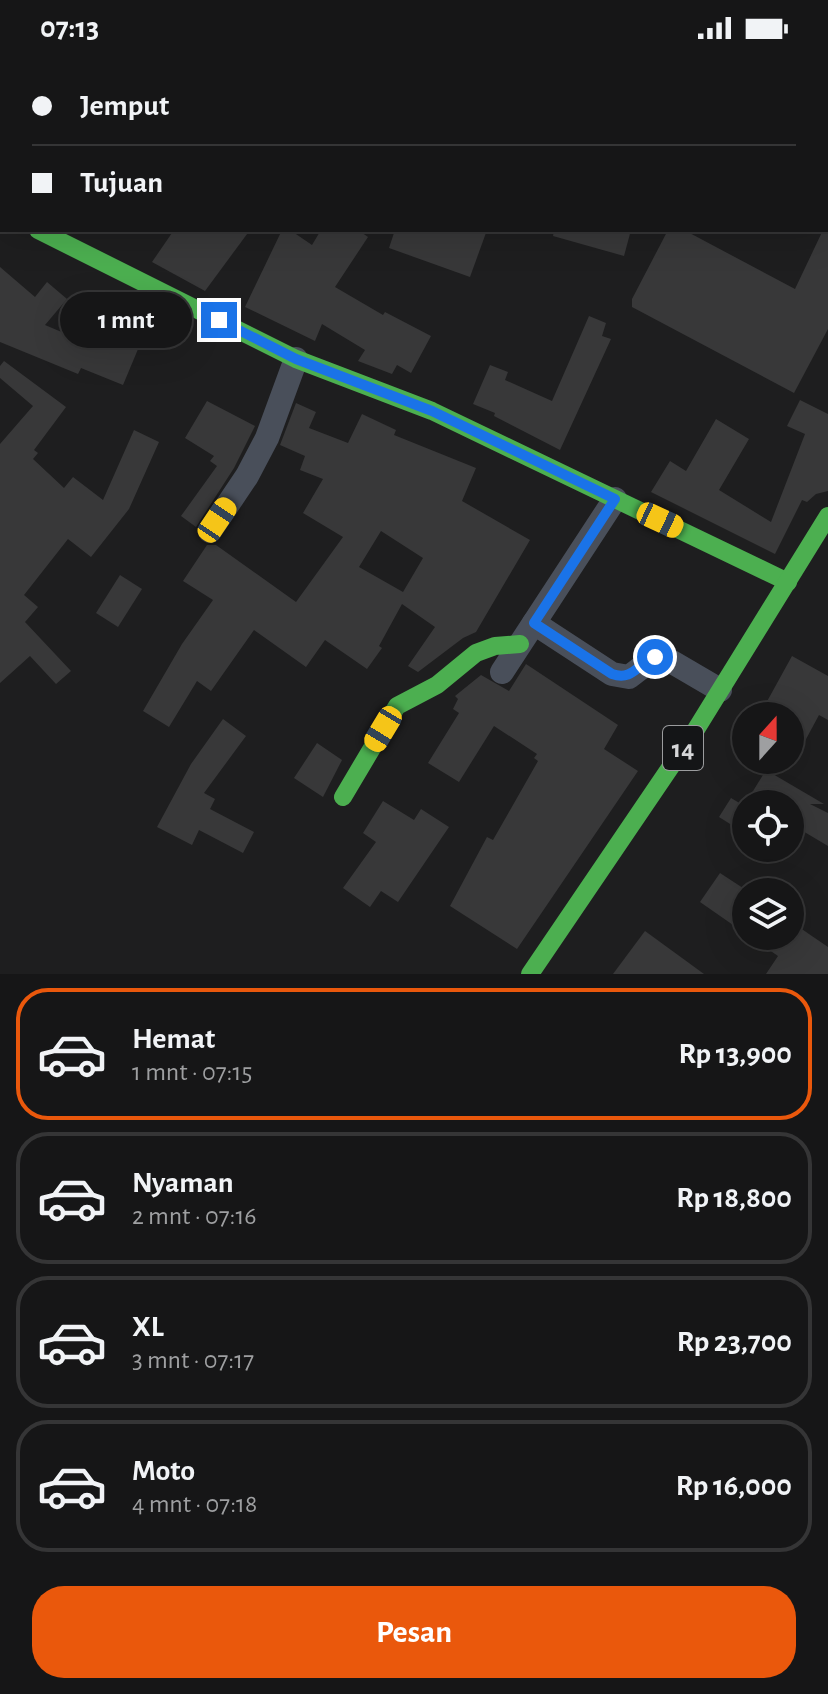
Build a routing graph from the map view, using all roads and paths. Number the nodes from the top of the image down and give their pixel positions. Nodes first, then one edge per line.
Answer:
1 (42, 232) edge
2 (296, 359) junction
3 (615, 499) junction
4 (828, 516) edge
5 (210, 531) dead end
6 (788, 582) junction
7 (534, 623) junction
8 (520, 644) junction
9 (502, 672) dead end
10 (720, 690) junction
11 (343, 797) dead end
12 (530, 974) edge

1 - 2 main road
2 - 3 main road
2 - 5 street
3 - 6 main road
3 - 7 street
4 - 6 main road, 14
6 - 10 main road, 14
7 - 8 street
7 - 10 street
8 - 9 street
8 - 11 main road
10 - 12 main road, 14

